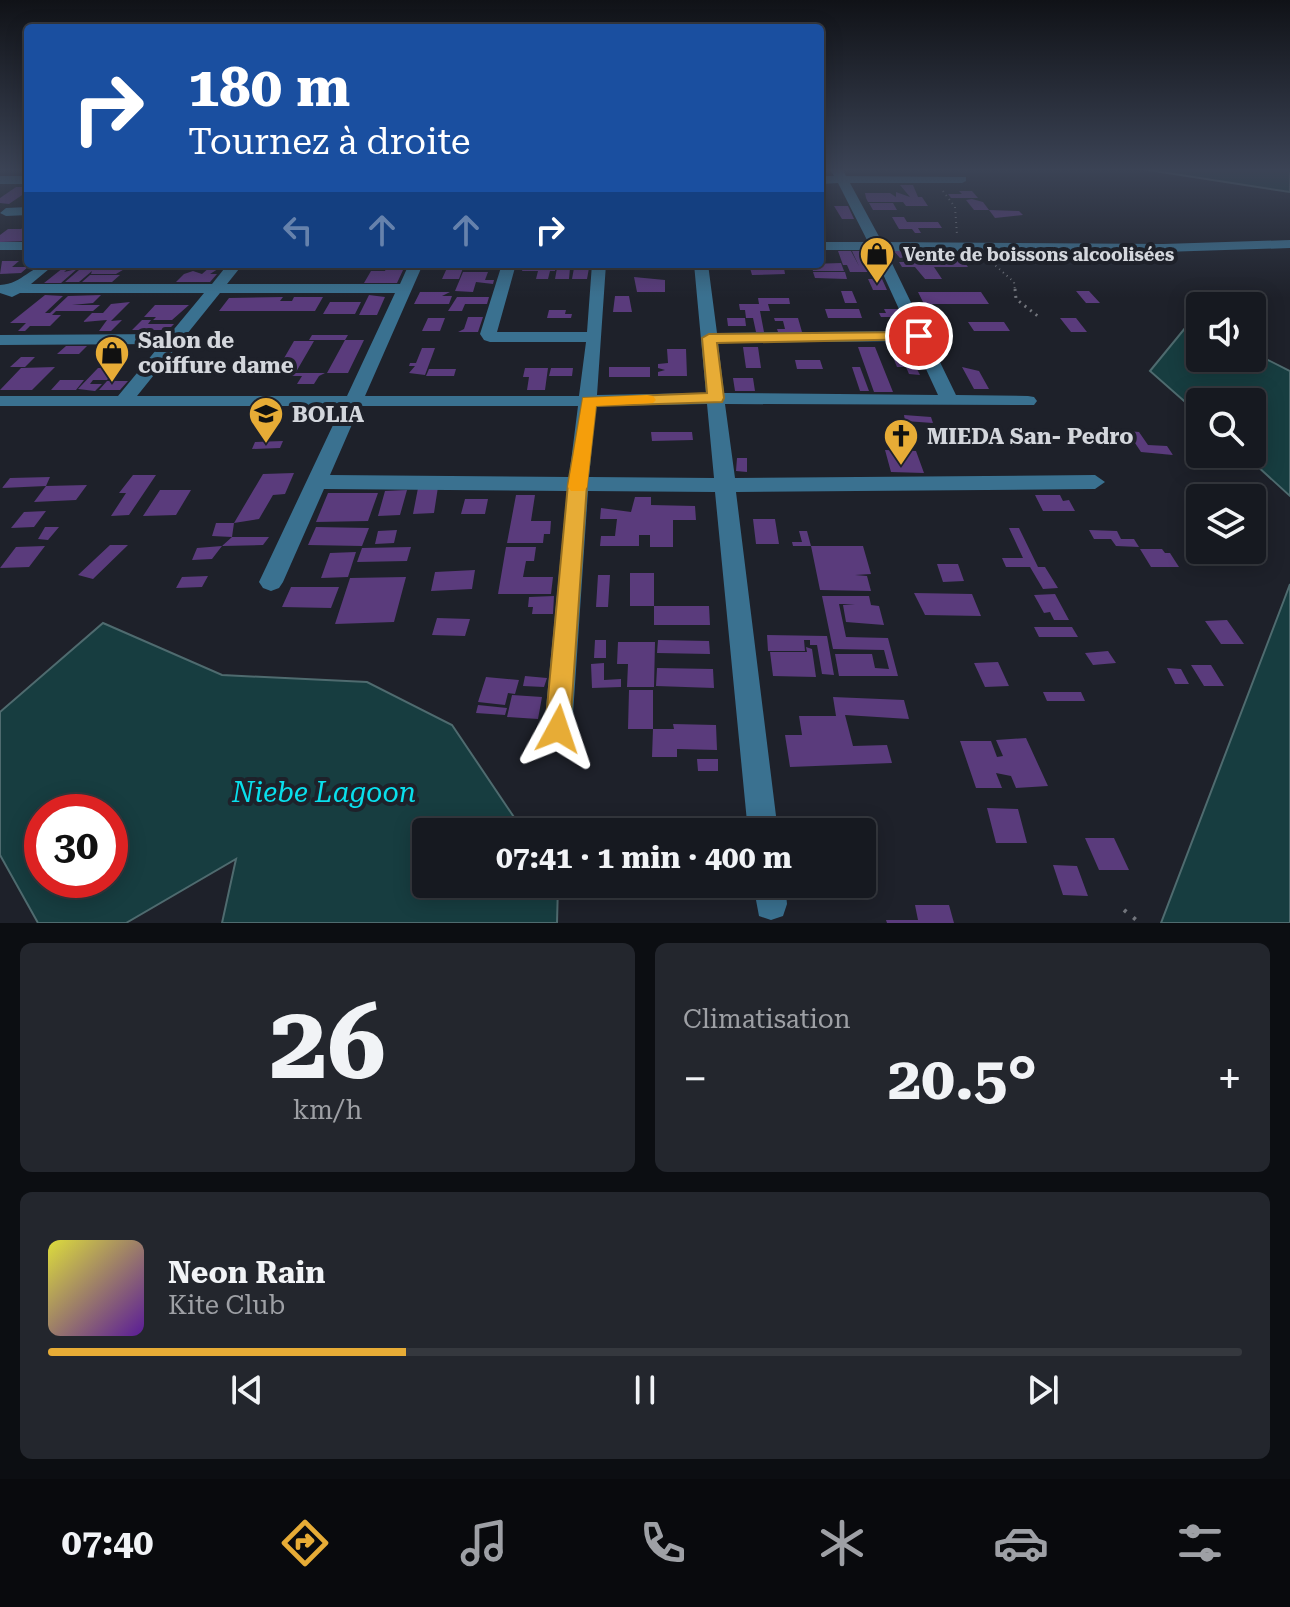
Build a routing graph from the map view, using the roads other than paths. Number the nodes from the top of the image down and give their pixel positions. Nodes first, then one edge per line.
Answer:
1 (859, 212) edge
2 (1290, 244) edge
3 (0, 246) edge
4 (24, 246) edge
5 (824, 246) edge
6 (877, 246) junction
7 (42, 268) edge
8 (233, 268) edge
9 (414, 268) edge
10 (508, 268) edge
11 (599, 268) edge
12 (701, 268) edge
13 (405, 288) junction
14 (8, 289) edge
15 (215, 289) junction
16 (0, 302) edge
17 (919, 336) junction
18 (595, 337) junction
19 (709, 338) junction
20 (174, 339) junction
21 (0, 340) edge
22 (716, 398) junction
23 (949, 399) junction
24 (0, 401) edge
25 (123, 401) junction
26 (589, 401) junction
27 (1028, 401) dead end
28 (351, 402) junction
29 (315, 482) junction
30 (1095, 482) dead end
31 (578, 484) junction
32 (725, 485) junction
33 (271, 582) dead end
34 (558, 729) dead end
35 (761, 818) edge

1 - 6 street
2 - 6 street
3 - 4 street
5 - 6 street
6 - 17 street
7 - 14 street
8 - 15 street
9 - 13 street
10 - 18 street
11 - 18 street
12 - 19 street
13 - 15 street
13 - 28 street
14 - 15 street
14 - 16 street
15 - 20 street
17 - 19 street
17 - 23 street
18 - 26 street
19 - 22 street
20 - 21 street
20 - 25 street
22 - 23 street
22 - 26 street
22 - 32 street
23 - 27 street
24 - 25 street
25 - 28 street
26 - 28 street
26 - 31 street
28 - 29 street
29 - 31 street
29 - 33 street
30 - 32 street
31 - 32 street
31 - 34 street
32 - 35 street

